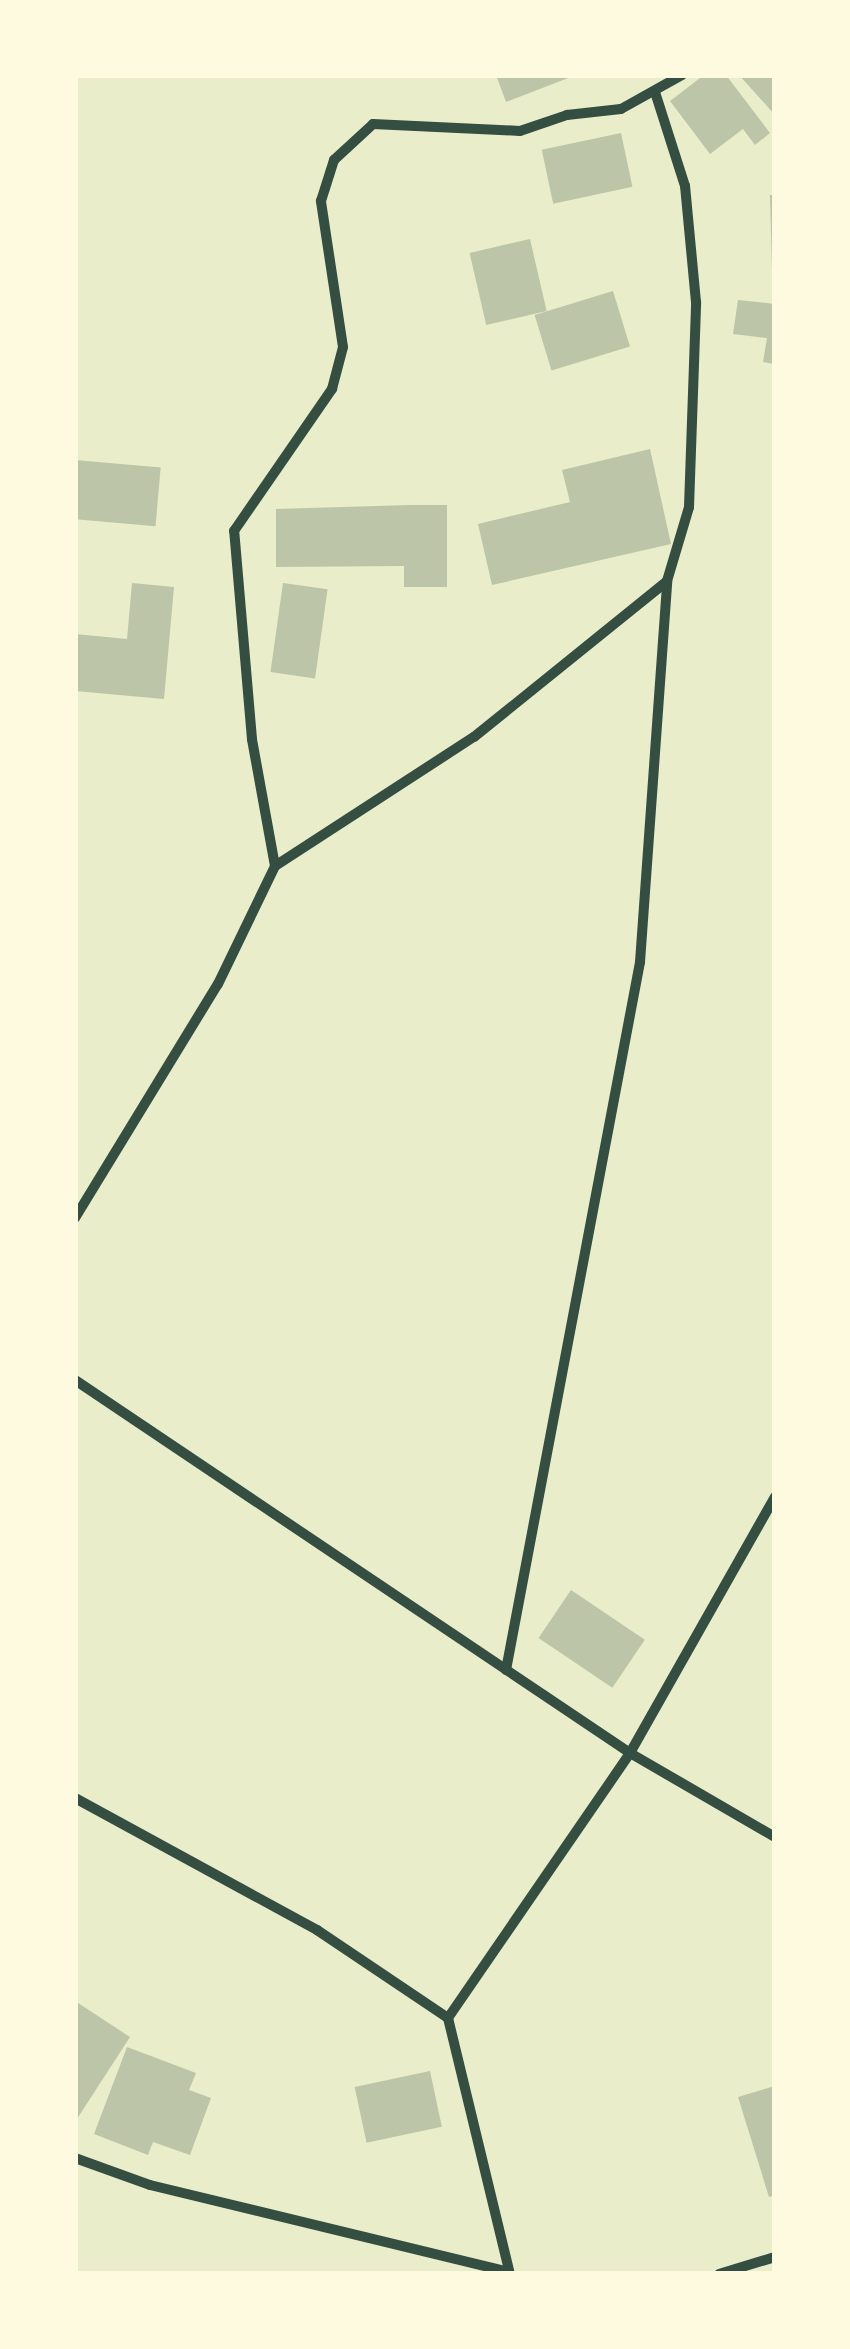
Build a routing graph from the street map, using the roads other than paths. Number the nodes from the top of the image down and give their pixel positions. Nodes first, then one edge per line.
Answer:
1 (682, 75) edge
2 (655, 92) junction
3 (667, 581) junction
4 (275, 866) junction
5 (75, 1218) edge
6 (75, 1380) edge
7 (775, 1497) edge
8 (506, 1670) junction
9 (630, 1753) junction
10 (75, 1798) edge
11 (775, 1837) edge
12 (448, 2018) junction
13 (75, 2158) edge
14 (775, 2257) edge
15 (510, 2273) edge
16 (719, 2274) edge

1 - 2 street
2 - 3 street
2 - 4 street
3 - 4 street
3 - 8 street
4 - 5 street
6 - 8 street
7 - 9 street
8 - 9 street
9 - 11 street
9 - 12 street
10 - 12 street
12 - 15 street
13 - 15 street
14 - 16 street

